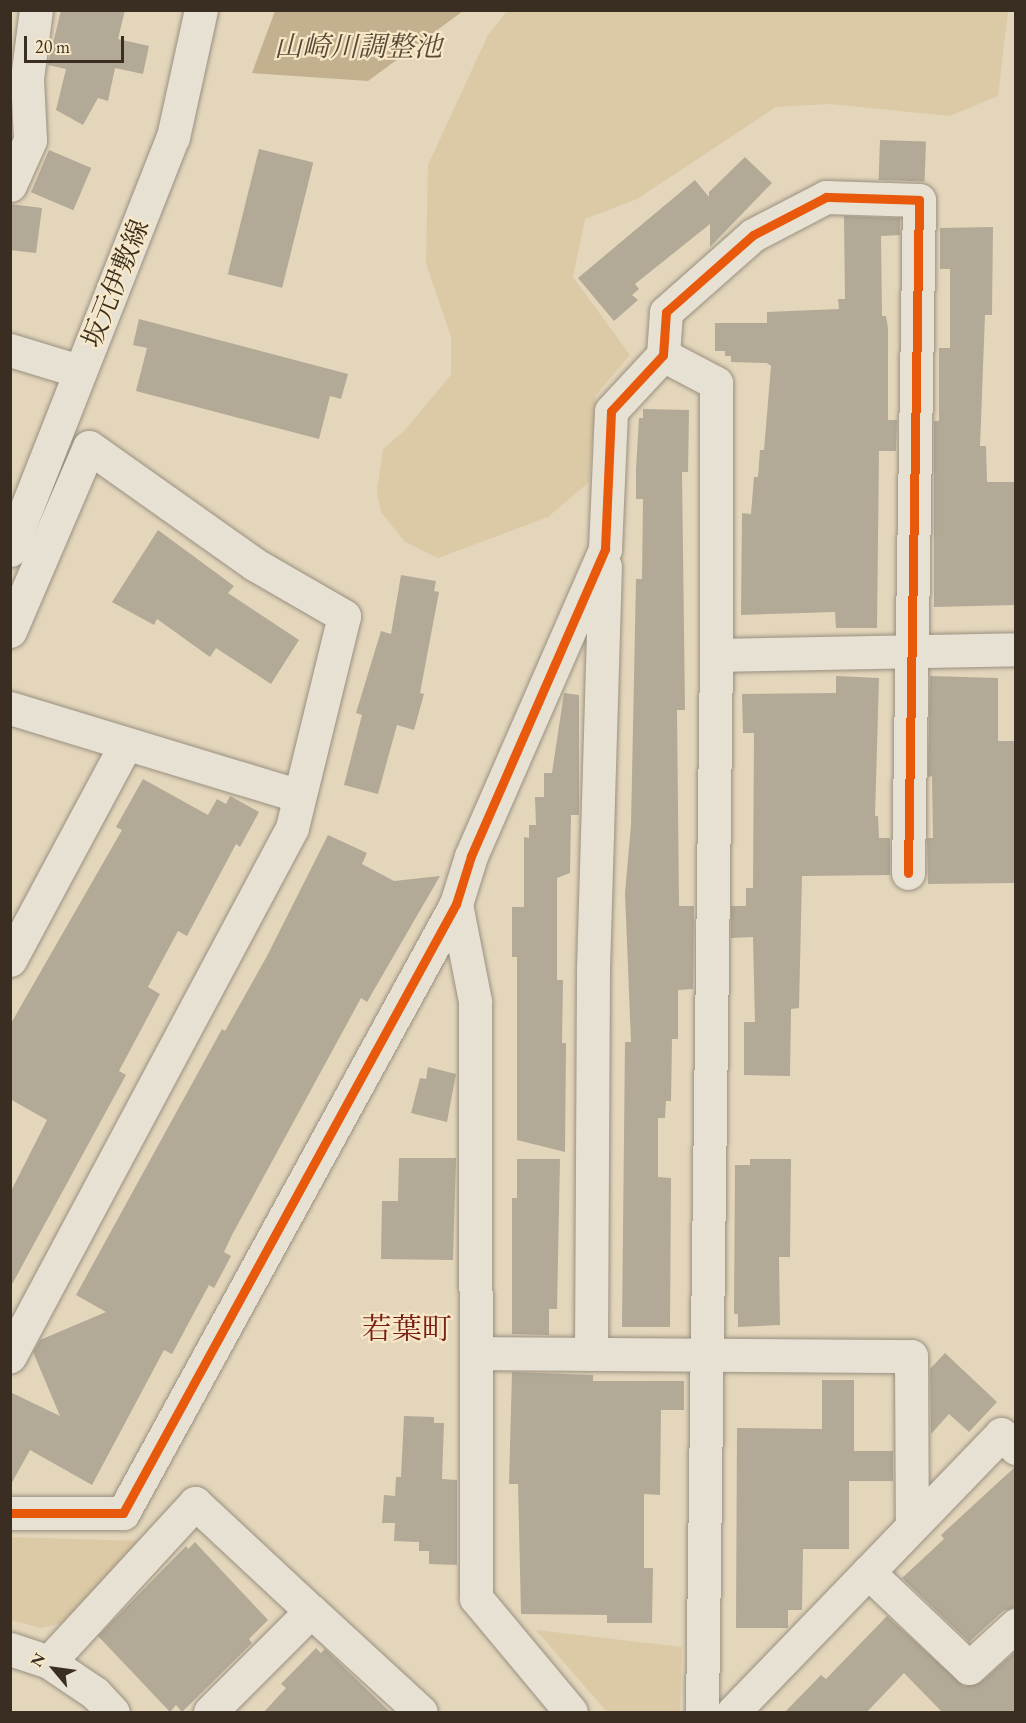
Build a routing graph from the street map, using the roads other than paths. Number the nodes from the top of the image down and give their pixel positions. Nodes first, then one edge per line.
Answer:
1 (36, 10) edge
2 (201, 10) edge
3 (10, 184) edge
4 (10, 350) edge
5 (663, 355) junction
6 (79, 371) junction
7 (606, 549) junction
8 (20, 558) edge
9 (10, 631) edge
10 (1016, 649) edge
11 (910, 652) junction
12 (716, 655) junction
13 (10, 708) edge
14 (126, 744) junction
15 (299, 796) junction
16 (908, 873) dead end
17 (456, 904) junction
18 (10, 960) edge
19 (478, 1353) junction
20 (591, 1354) junction
21 (10, 1356) edge
22 (706, 1357) junction
23 (1016, 1448) edge
24 (10, 1513) edge
25 (912, 1526) junction
26 (868, 1572) junction
27 (311, 1611) junction
28 (1016, 1625) edge
29 (10, 1649) edge
30 (49, 1662) junction
31 (113, 1713) edge
32 (210, 1713) edge
33 (421, 1713) edge
34 (572, 1713) edge
35 (702, 1713) edge
36 (733, 1713) edge

1 - 3 street
2 - 6 street, 坂元伊敷線
4 - 6 street
5 - 7 street
5 - 11 street
5 - 12 street
6 - 8 street, 坂元伊敷線
7 - 17 street
7 - 20 street
8 - 9 street
8 - 15 street
10 - 11 street
11 - 12 street
11 - 16 street
12 - 22 street
13 - 14 street
14 - 15 street
14 - 18 street
15 - 21 street
17 - 19 street
17 - 24 street
19 - 20 street
19 - 34 street
20 - 22 street
22 - 25 street
22 - 35 street
23 - 25 street
25 - 26 street
26 - 28 street
26 - 36 street
27 - 30 street
27 - 32 street
27 - 33 street
29 - 30 street
30 - 31 street

